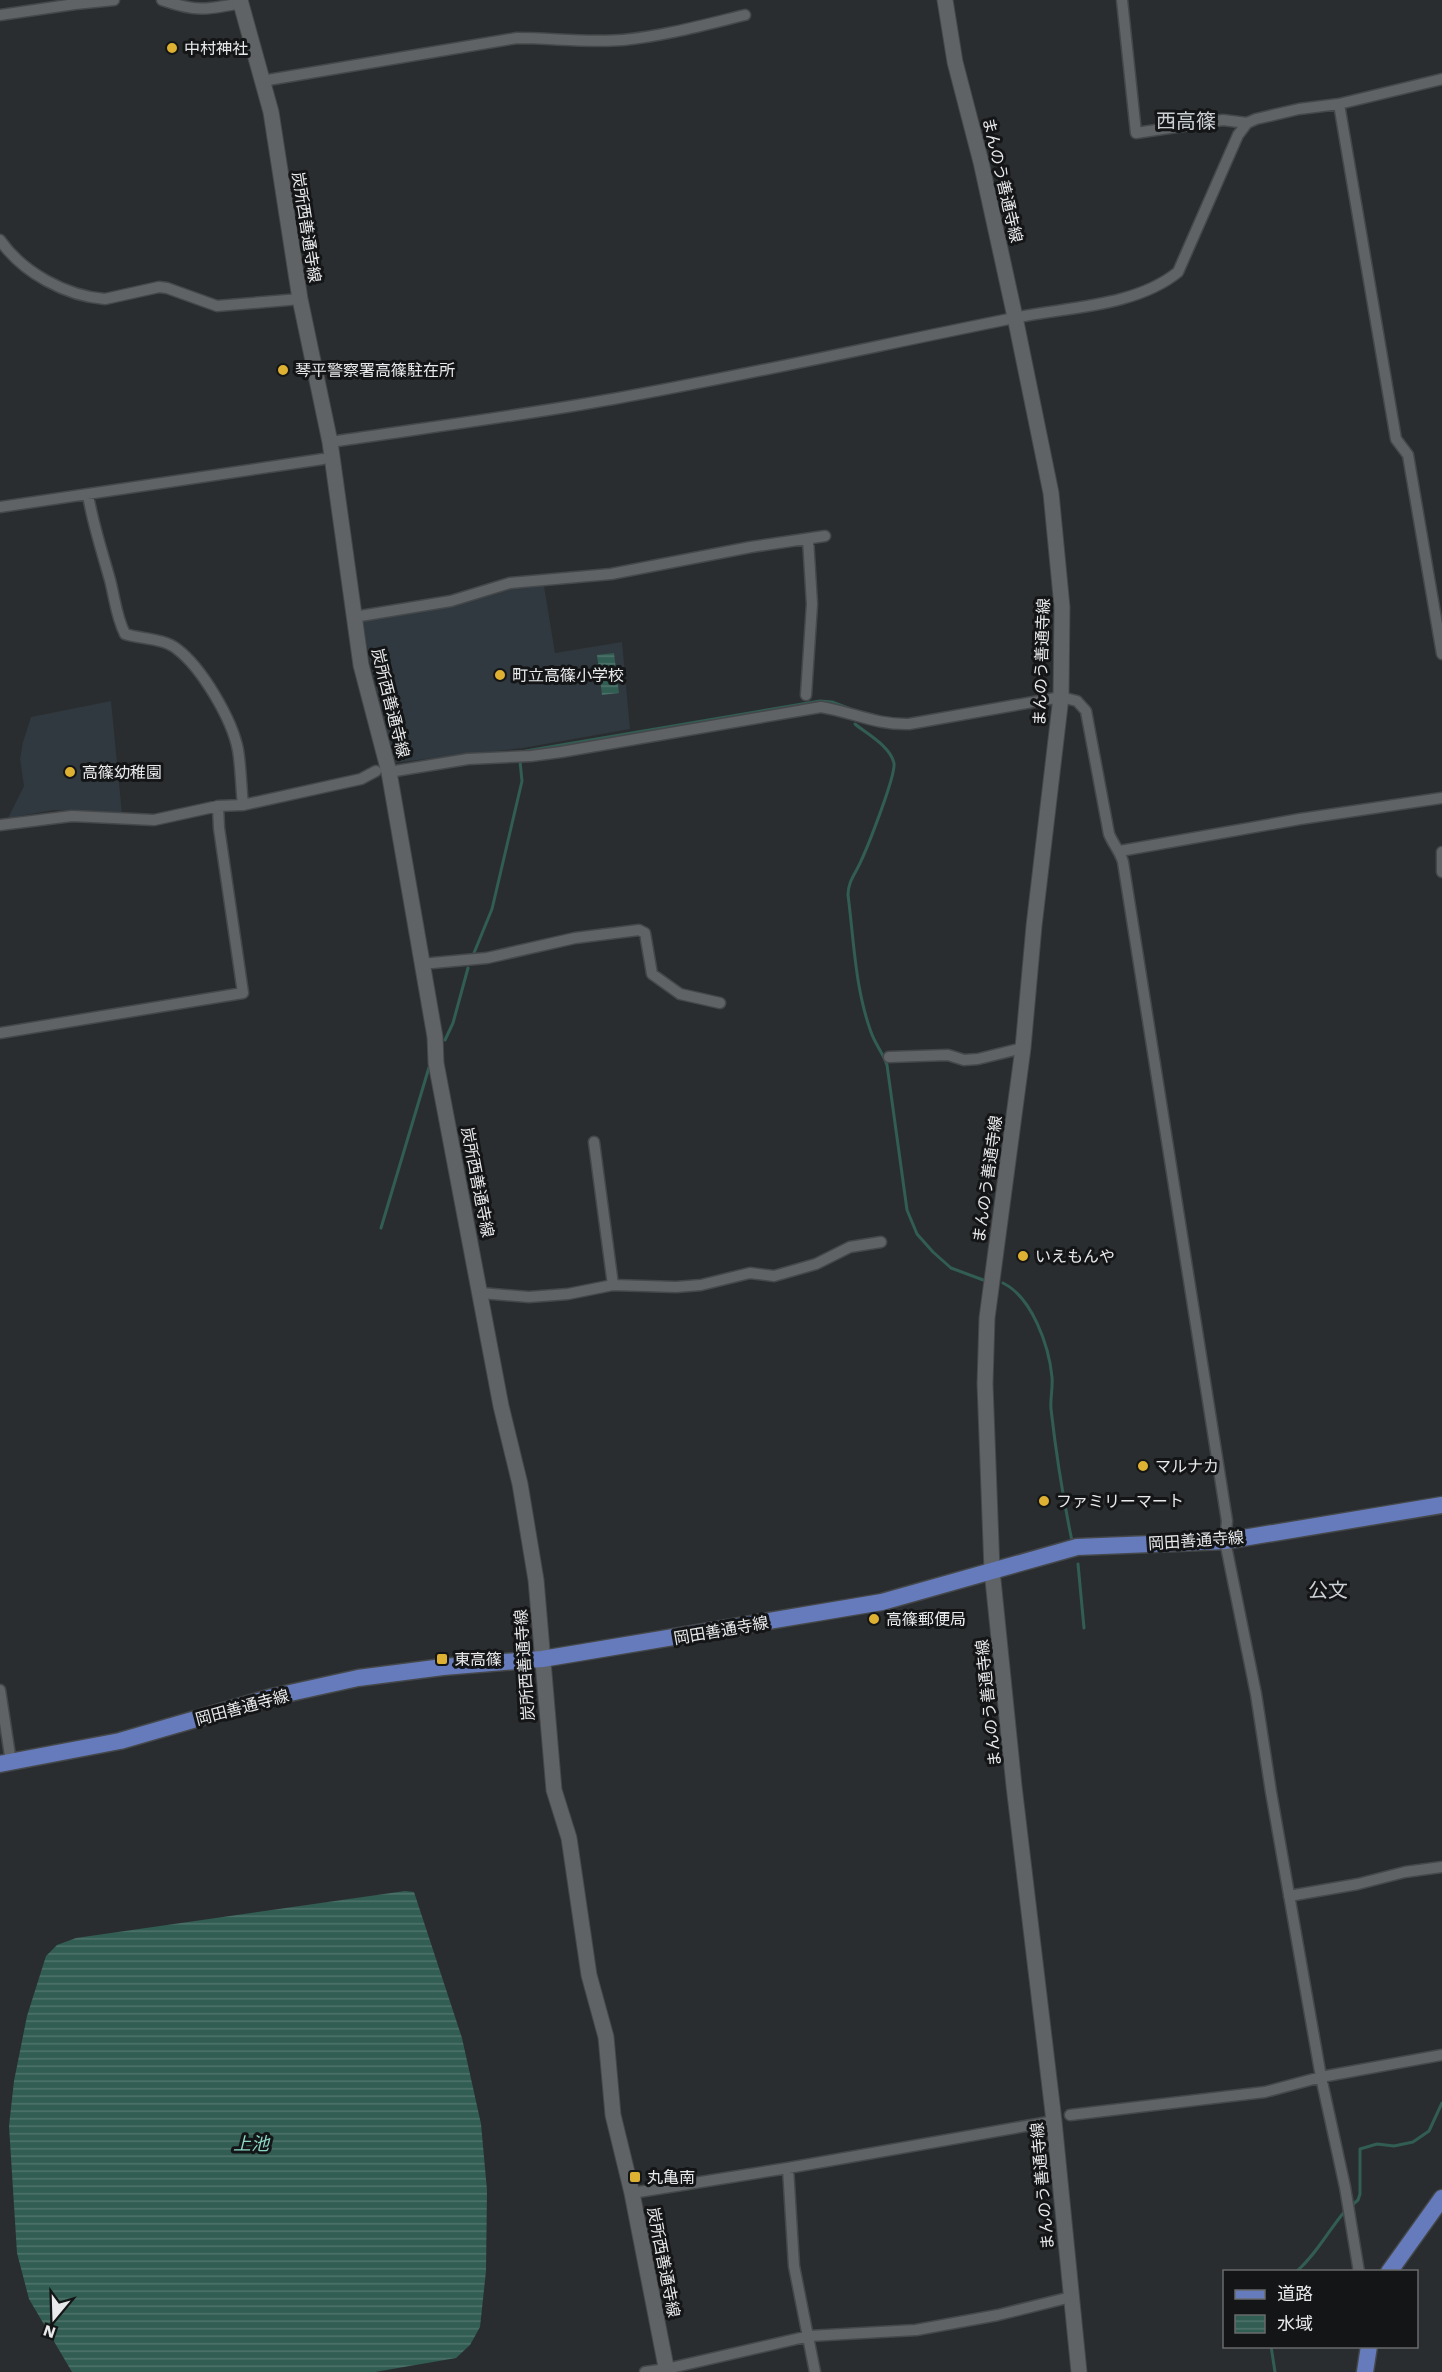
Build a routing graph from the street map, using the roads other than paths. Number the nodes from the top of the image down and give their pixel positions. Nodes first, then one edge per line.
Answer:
1 (114, 0) edge
2 (162, 0) edge
3 (945, 0) edge
4 (1122, 0) edge
5 (240, 1) edge
6 (0, 15) edge
7 (745, 15) dead end
8 (1442, 79) edge
9 (262, 81) junction
10 (1339, 104) junction
11 (1247, 123) junction
12 (0, 240) edge
13 (300, 299) junction
14 (1016, 317) junction
15 (330, 442) junction
16 (323, 459) dead end
17 (88, 495) junction
18 (0, 507) edge
19 (825, 536) dead end
20 (808, 539) junction
21 (354, 617) junction
22 (1439, 623) edge
23 (1442, 654) edge
24 (806, 695) dead end
25 (1061, 697) junction
26 (382, 772) junction
27 (1442, 798) edge
28 (243, 805) junction
29 (218, 806) junction
30 (0, 825) edge
31 (1120, 851) junction
32 (1442, 852) edge
33 (1442, 872) edge
34 (421, 963) junction
35 (720, 1003) dead end
36 (0, 1034) edge
37 (1023, 1048) junction
38 (889, 1056) dead end
39 (594, 1143) dead end
40 (881, 1242) dead end
41 (613, 1285) junction
42 (481, 1293) junction
43 (1442, 1505) edge
44 (1225, 1541) junction
45 (992, 1570) junction
46 (542, 1659) junction
47 (0, 1690) edge
48 (6, 1763) edge
49 (1442, 1867) edge
50 (1289, 1896) junction
51 (1442, 2055) edge
52 (1321, 2076) junction
53 (1070, 2115) dead end
54 (1054, 2121) junction
55 (788, 2168) junction
56 (632, 2193) junction
57 (1442, 2198) edge
58 (1359, 2270) edge
59 (1390, 2270) edge
60 (1071, 2297) junction
61 (809, 2336) junction
62 (1369, 2348) edge
63 (667, 2371) edge
64 (645, 2372) edge
65 (815, 2372) edge
66 (1079, 2372) edge
67 (1365, 2372) edge

1 - 6 street
2 - 5 street
3 - 14 main road, まんのう善通寺線
4 - 11 street
5 - 9 main road, 炭所西善通寺線
7 - 9 street
8 - 10 street
9 - 13 main road, 炭所西善通寺線
10 - 11 street
10 - 22 street
11 - 14 street
12 - 13 street
13 - 15 main road, 炭所西善通寺線
14 - 15 street
14 - 25 main road, まんのう善通寺線
15 - 21 main road, 炭所西善通寺線
16 - 17 street
17 - 18 street
17 - 28 street
19 - 20 street
20 - 21 street
20 - 24 street
21 - 26 main road, 炭所西善通寺線
22 - 23 street
25 - 26 street
25 - 31 street
25 - 37 main road, まんのう善通寺線
26 - 28 street
26 - 34 main road, 炭所西善通寺線
27 - 31 street
28 - 29 street
29 - 30 street
29 - 36 street
31 - 44 street
32 - 33 street
34 - 35 street
34 - 42 main road, 炭所西善通寺線
37 - 38 street
37 - 45 main road, まんのう善通寺線
39 - 41 street
40 - 41 street
41 - 42 street
42 - 46 main road, 炭所西善通寺線
43 - 44 main road, 岡田善通寺線
44 - 45 main road, 岡田善通寺線
44 - 50 street
45 - 46 main road, 岡田善通寺線
45 - 54 main road, まんのう善通寺線
46 - 48 main road, 岡田善通寺線
46 - 56 main road, 炭所西善通寺線
47 - 48 street
49 - 50 street
50 - 52 street
51 - 52 street
52 - 53 street
52 - 58 street
54 - 55 street
54 - 60 main road, まんのう善通寺線
55 - 56 street
55 - 61 street
56 - 63 main road, 炭所西善通寺線
57 - 59 main road
60 - 61 street
60 - 66 main road, まんのう善通寺線
61 - 63 street
61 - 65 street
62 - 67 main road
63 - 64 street

